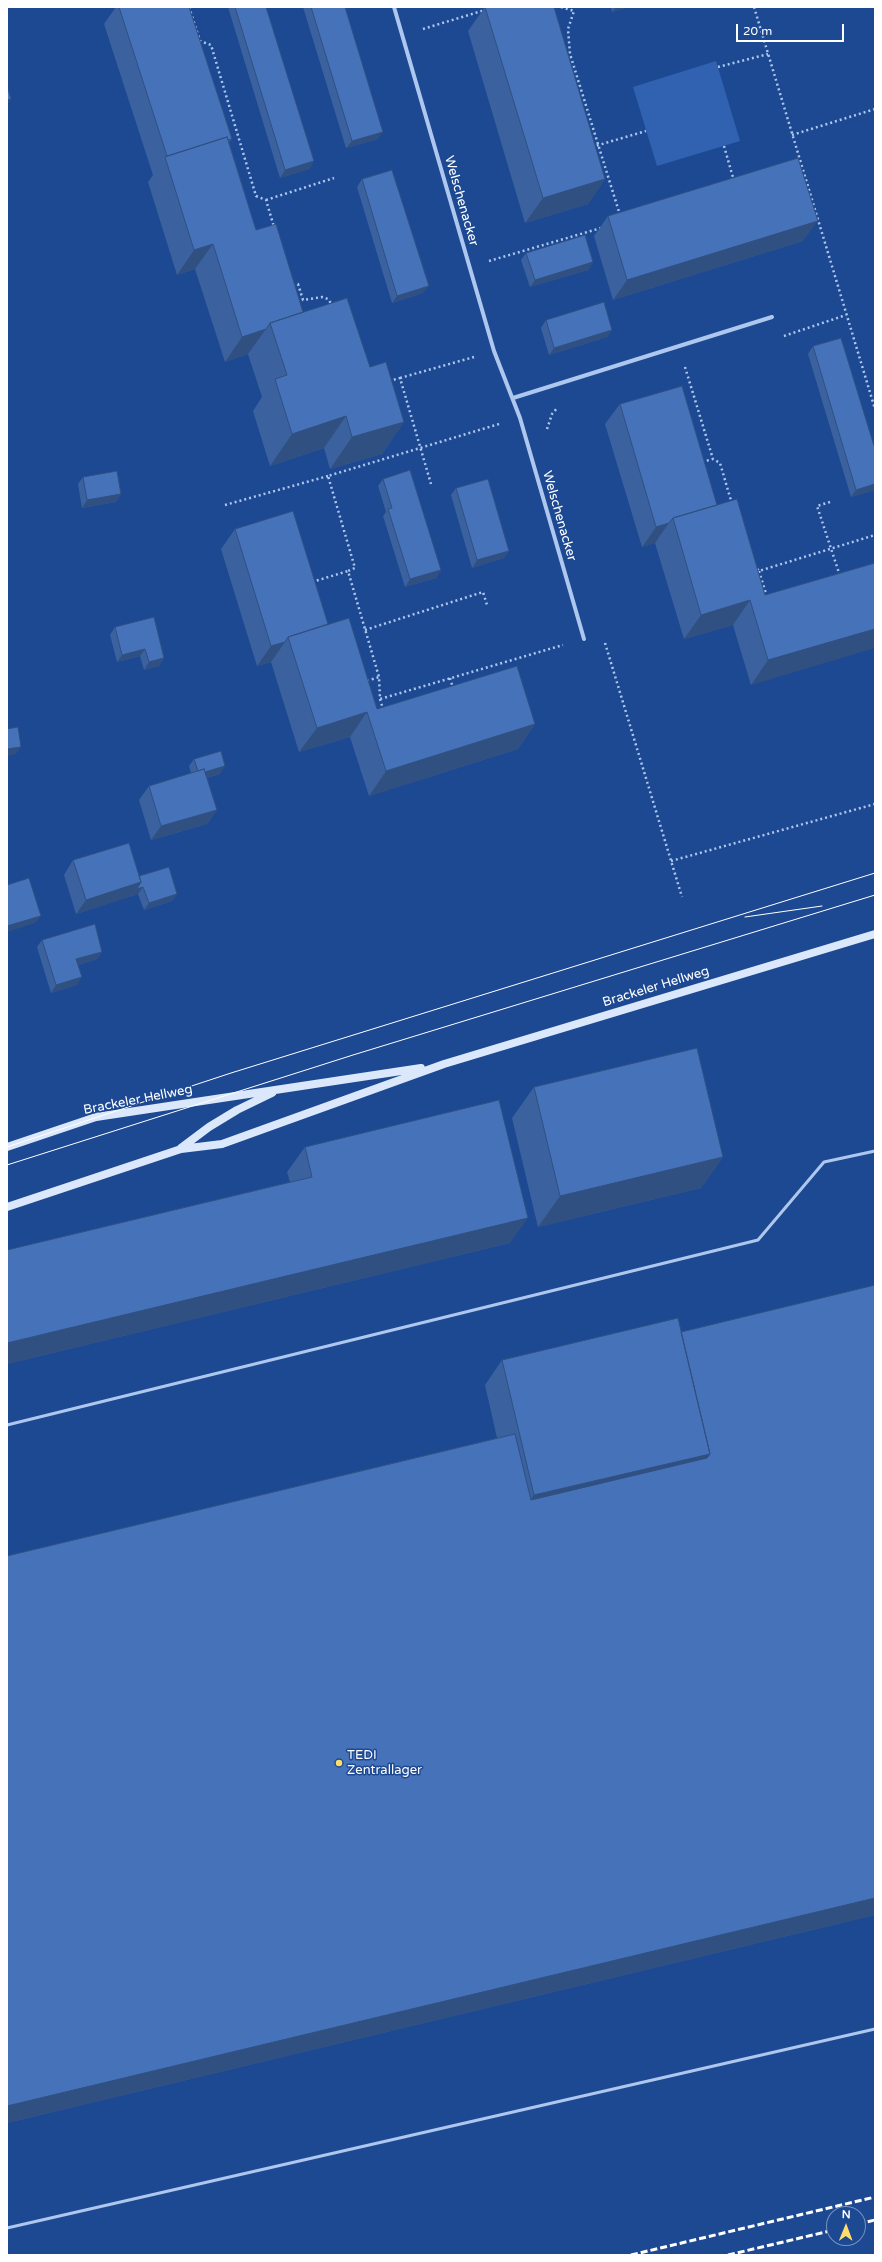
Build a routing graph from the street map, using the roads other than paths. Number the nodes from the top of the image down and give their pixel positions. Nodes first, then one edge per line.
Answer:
1 (394, 7) edge
2 (772, 317) dead end
3 (513, 398) junction
4 (584, 639) road end
5 (875, 934) edge
6 (444, 1064) junction
7 (277, 1090) junction
8 (7, 1147) edge
9 (181, 1149) junction
10 (875, 1151) edge
11 (7, 1206) edge
12 (7, 1424) edge
13 (875, 2029) edge
14 (7, 2228) edge

1 - 3 street, Welschenacker
2 - 3 street
3 - 4 street, Welschenacker
5 - 6 main road, Brackeler Hellweg
6 - 7 main road, Brackeler Hellweg
6 - 9 main road, Brackeler Hellweg
7 - 8 main road, Brackeler Hellweg
7 - 9 main road, Brackeler Hellweg
9 - 11 main road, Brackeler Hellweg
10 - 12 lane
13 - 14 lane

